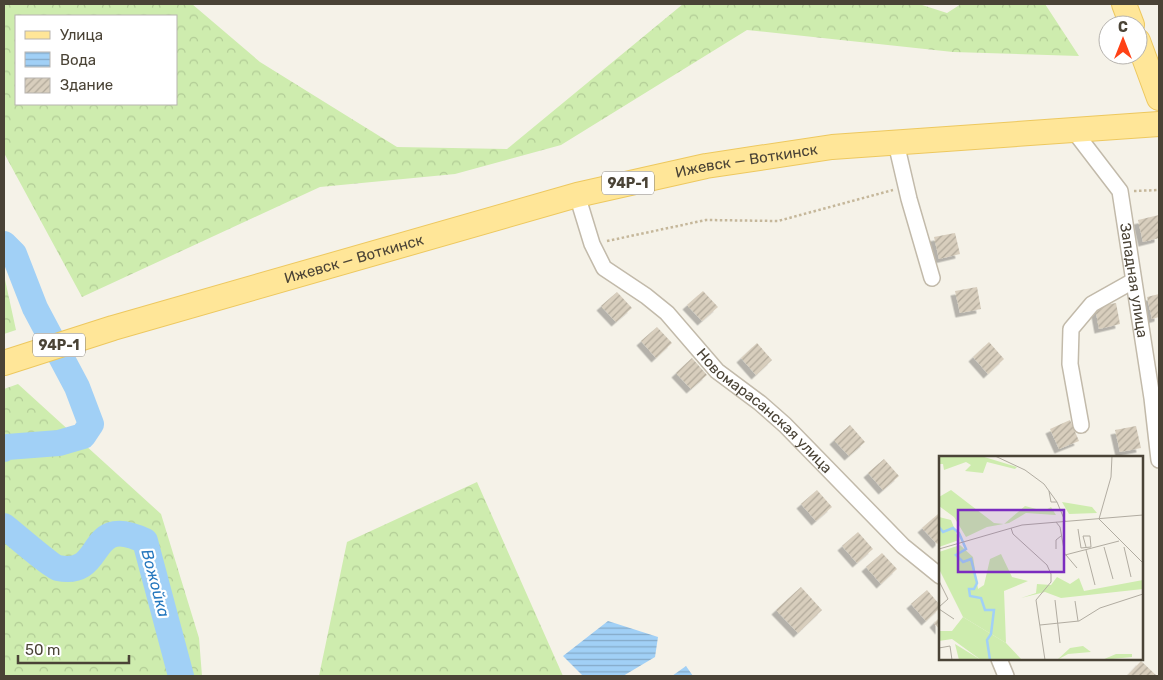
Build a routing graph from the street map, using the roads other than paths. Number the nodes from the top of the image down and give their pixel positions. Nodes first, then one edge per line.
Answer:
1 (1147, 65) edge
2 (1159, 98) edge
3 (1159, 124) edge
4 (1074, 131) junction
5 (896, 143) junction
6 (577, 195) junction
7 (932, 278) dead end
8 (1133, 281) junction
9 (4, 363) edge
10 (1080, 425) dead end
11 (1159, 460) edge
12 (939, 575) edge
13 (999, 660) edge
14 (1006, 676) edge

1 - 2 main road
3 - 4 main road, Ижевск — Воткинск / 94Р-1
4 - 5 main road, Ижевск — Воткинск / 94Р-1
4 - 8 street, Западная улица
5 - 6 main road, Ижевск — Воткинск / 94Р-1
5 - 7 street
6 - 9 main road, Ижевск — Воткинск / 94Р-1
6 - 12 street, Новомарасанская улица
8 - 10 street
8 - 11 street, Западная улица
13 - 14 street

